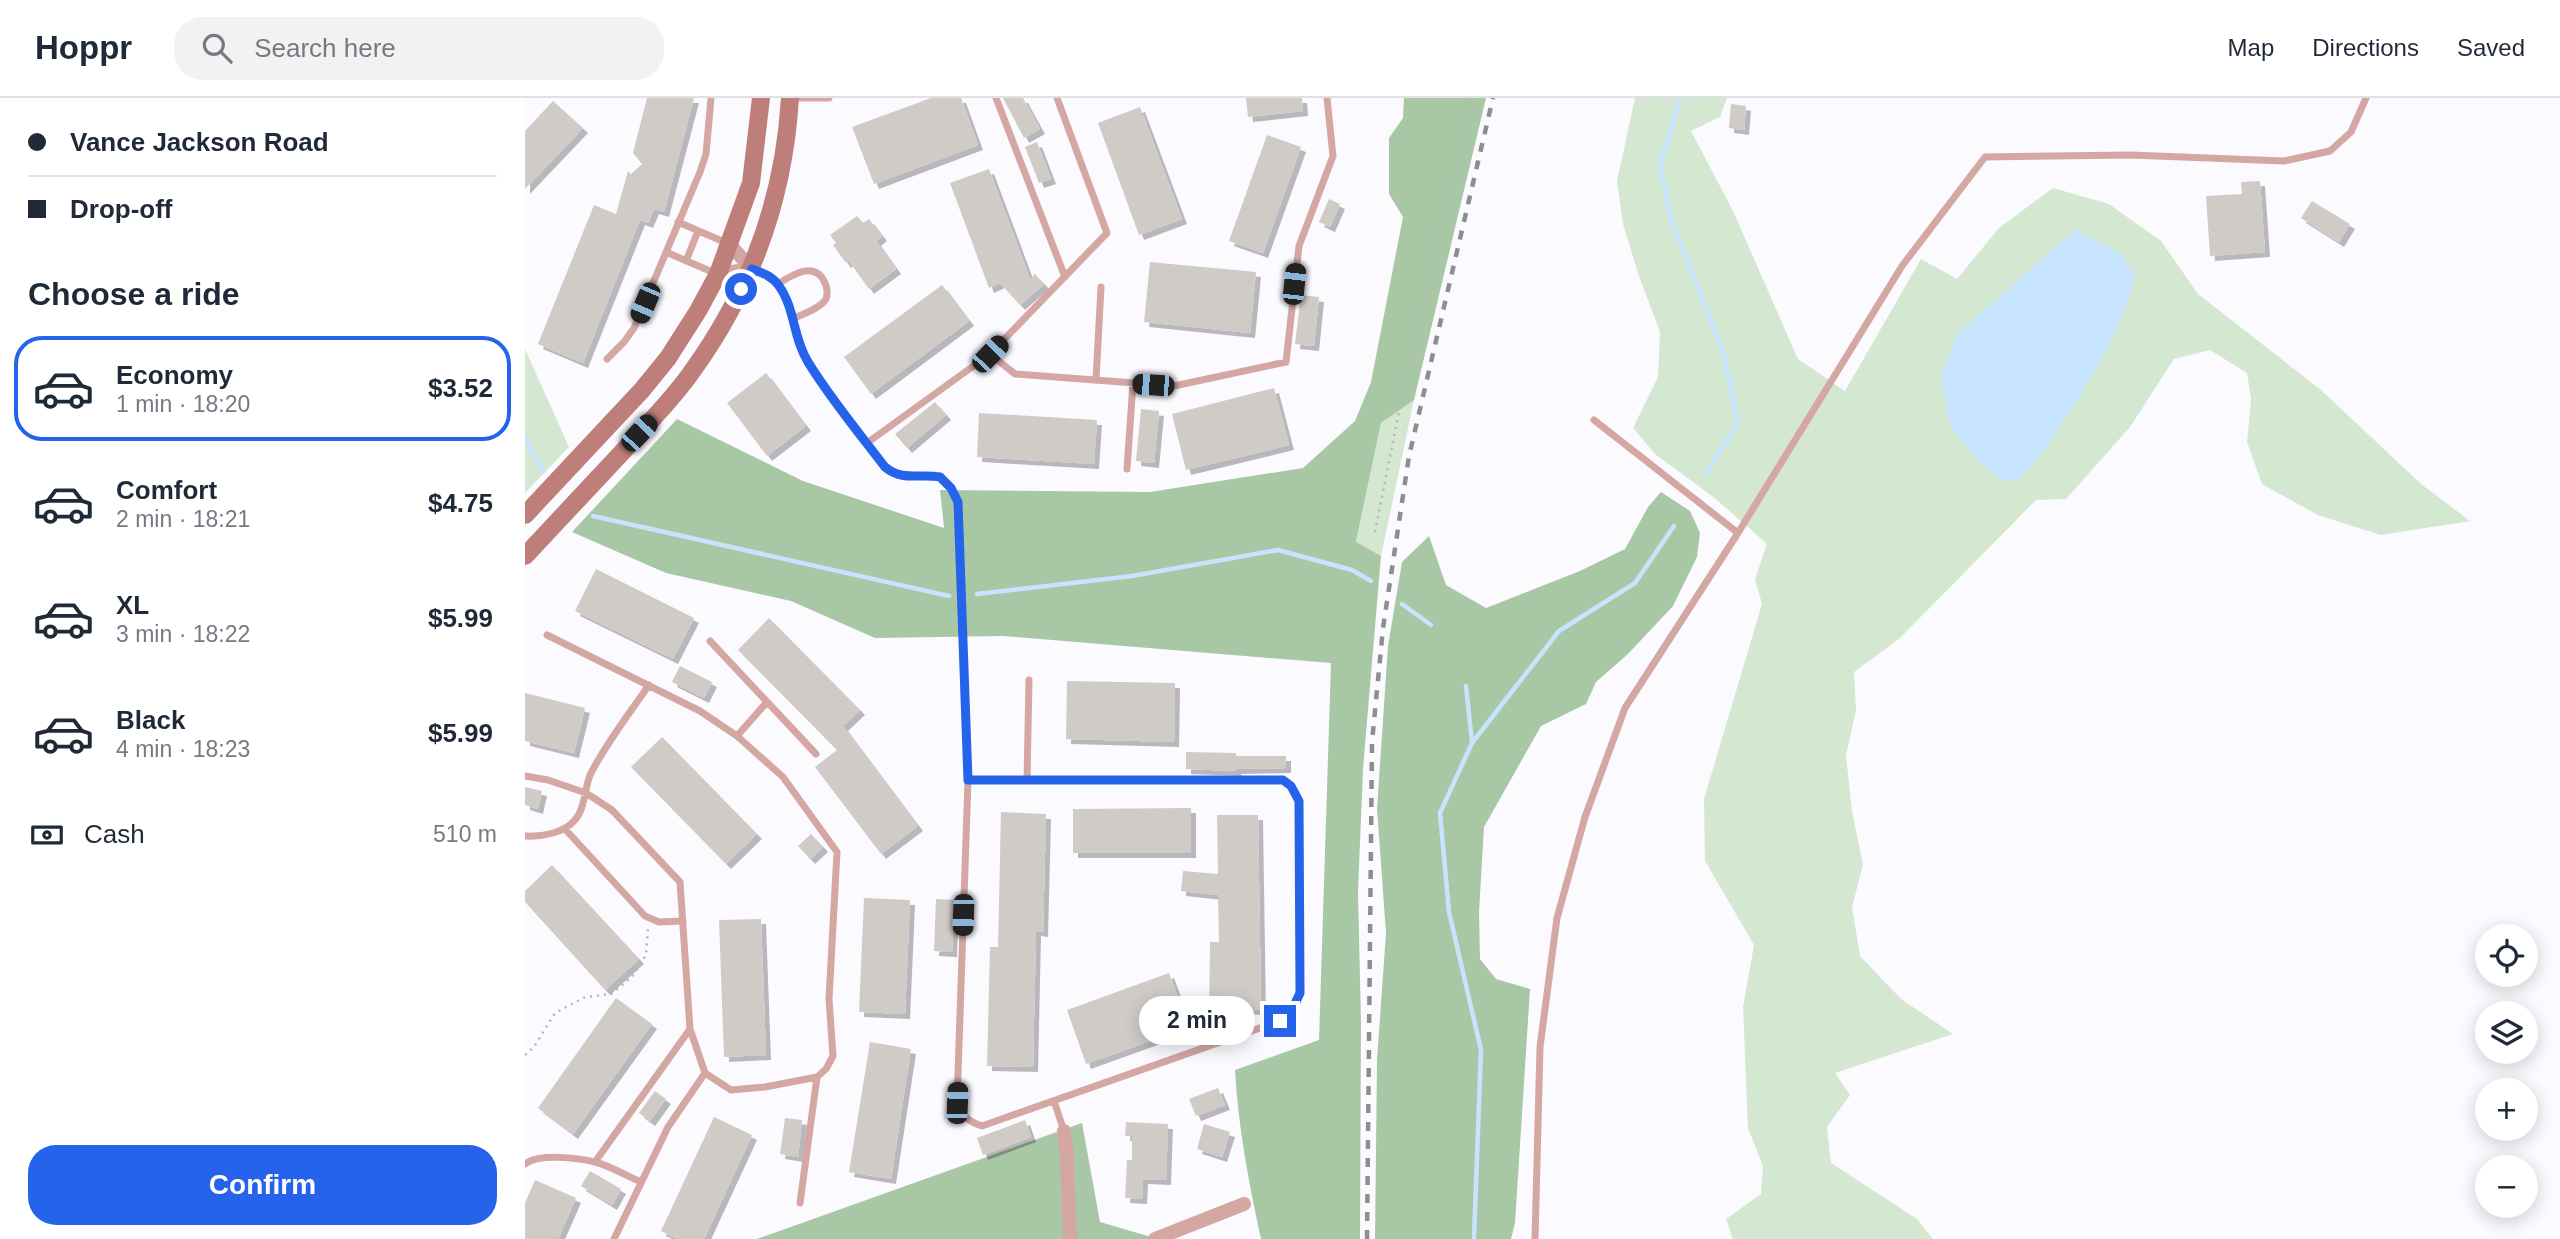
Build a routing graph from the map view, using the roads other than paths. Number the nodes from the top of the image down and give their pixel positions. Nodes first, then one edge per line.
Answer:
1 (711, 98) edge
2 (761, 98) edge
3 (790, 98) edge
4 (829, 98) edge
5 (996, 98) edge
6 (1057, 98) edge
7 (1327, 98) edge
8 (2366, 98) edge
9 (678, 222) junction
10 (698, 231) junction
11 (730, 244) junction
12 (666, 252) junction
13 (686, 261) junction
14 (752, 269) junction
15 (718, 274) junction
16 (1065, 277) junction
17 (778, 284) junction
18 (1101, 287) dead end
19 (792, 319) junction
20 (990, 354) junction
21 (607, 359) dead end
22 (1096, 380) junction
23 (1133, 383) junction
24 (1594, 420) dead end
25 (867, 443) junction
26 (1127, 469) dead end
27 (525, 515) edge
28 (1738, 533) junction
29 (525, 556) edge
30 (547, 635) dead end
31 (710, 641) dead end
32 (1029, 680) dead end
33 (649, 685) junction
34 (767, 702) junction
35 (737, 736) junction
36 (816, 754) dead end
37 (525, 776) edge
38 (968, 780) junction
39 (1027, 780) junction
40 (586, 793) junction
41 (565, 829) junction
42 (525, 836) edge
43 (683, 921) junction
44 (690, 1029) junction
45 (705, 1073) junction
46 (817, 1077) junction
47 (1054, 1101) junction
48 (1064, 1131) joint
49 (595, 1162) junction
50 (525, 1164) edge
51 (641, 1182) junction
52 (800, 1203) dead end
53 (1244, 1204) dead end
54 (614, 1239) edge
55 (1070, 1239) edge
56 (1155, 1239) edge
57 (1535, 1239) edge

1 - 9 lane
2 - 11 main road
3 - 4 lane
3 - 14 main road
5 - 16 lane
6 - 16 lane
7 - 23 lane
8 - 28 lane
9 - 10 lane
9 - 12 lane
10 - 11 lane
10 - 13 lane
11 - 14 street
11 - 15 main road
12 - 13 lane
12 - 21 lane
13 - 15 lane
14 - 15 street
14 - 17 lane
14 - 29 main road
15 - 27 main road
16 - 20 lane
17 - 19 lane
17 - 19 lane
18 - 22 lane
19 - 25 lane
20 - 22 lane
20 - 25 lane
22 - 23 lane
23 - 26 lane
24 - 28 lane
25 - 38 lane
28 - 57 lane
30 - 33 lane
31 - 34 lane
32 - 39 lane
33 - 35 lane
33 - 40 lane
34 - 35 lane
34 - 36 lane
35 - 46 lane
37 - 40 lane
38 - 39 lane
38 - 47 lane
39 - 47 lane
40 - 41 lane
40 - 43 lane
41 - 42 lane
41 - 43 lane
43 - 44 lane
44 - 45 lane
44 - 49 lane
45 - 46 lane
45 - 51 lane
46 - 52 lane
47 - 48 lane
48 - 55 street
49 - 50 lane
49 - 51 lane
51 - 54 lane
53 - 56 street

